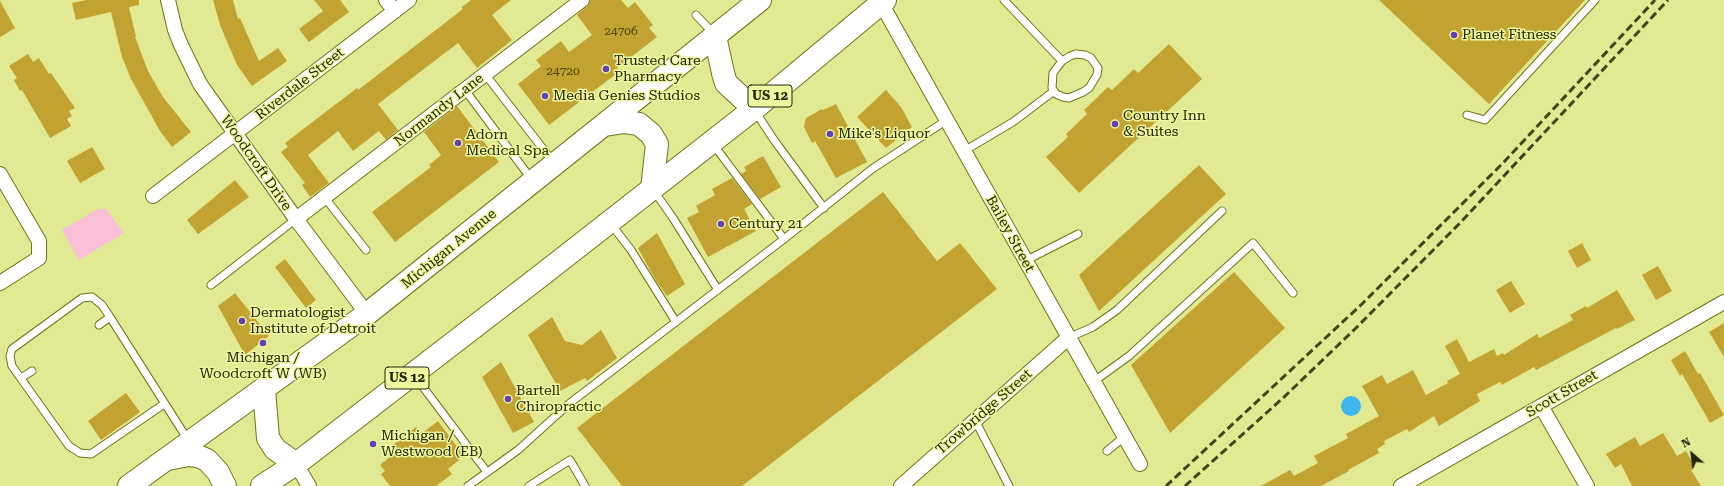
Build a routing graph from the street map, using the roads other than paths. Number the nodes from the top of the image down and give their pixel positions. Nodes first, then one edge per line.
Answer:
1 (168, 0) edge
2 (386, 0) edge
3 (409, 0) edge
4 (582, 0) edge
5 (760, 0) edge
6 (1004, 0) edge
7 (1595, 0) edge
8 (883, 2) edge
9 (394, 12) junction
10 (696, 14) dead end
11 (716, 36) junction
12 (1062, 62) junction
13 (485, 74) junction
14 (465, 90) junction
15 (1054, 91) junction
16 (754, 109) junction
17 (1467, 115) dead end
18 (947, 120) junction
19 (605, 125) junction
20 (235, 134) junction
21 (712, 142) junction
22 (964, 151) junction
23 (555, 165) junction
24 (0, 174) edge
25 (533, 182) junction
26 (652, 189) junction
27 (153, 196) dead end
28 (325, 198) junction
29 (824, 208) junction
30 (1222, 211) dead end
31 (296, 219) junction
32 (610, 222) junction
33 (1078, 234) dead end
34 (784, 239) junction
35 (366, 250) dead end
36 (1025, 261) junction
37 (0, 282) edge
38 (211, 286) dead end
39 (718, 290) junction
40 (1293, 293) dead end
41 (1724, 302) edge
42 (367, 314) junction
43 (110, 317) junction
44 (676, 322) junction
45 (99, 324) dead end
46 (1068, 338) junction
47 (32, 371) dead end
48 (413, 373) junction
49 (21, 378) junction
50 (1093, 382) junction
51 (264, 389) junction
52 (164, 404) junction
53 (1541, 406) junction
54 (975, 420) junction
55 (1124, 437) junction
56 (189, 442) junction
57 (1107, 451) dead end
58 (166, 459) junction
59 (296, 464) junction
60 (1140, 464) dead end
61 (487, 472) junction
62 (129, 486) edge
63 (225, 486) edge
64 (262, 486) edge
65 (309, 486) edge
66 (468, 486) edge
67 (529, 486) edge
68 (585, 486) edge
69 (901, 486) edge
70 (1010, 486) edge
71 (1401, 486) edge
72 (1587, 486) edge

1 - 20 street, Woodcroft Drive
2 - 9 street
3 - 9 street, Riverdale Street
4 - 13 street, Normandy Lane
5 - 11 main road, Michigan Avenue
6 - 12 lane
7 - 17 lane
8 - 16 main road, US 12
8 - 18 street, Bailey Street
9 - 20 street, Riverdale Street
10 - 11 lane
11 - 16 main road
11 - 19 main road, Michigan Avenue
12 - 15 lane
12 - 15 lane
13 - 14 street, Normandy Lane
13 - 23 lane
14 - 25 lane
14 - 28 street, Normandy Lane
15 - 22 lane
16 - 21 main road, US 12
16 - 29 lane
18 - 22 street, Bailey Street
18 - 29 lane
19 - 23 main road, Michigan Avenue
19 - 26 main road
20 - 27 street, Riverdale Street
20 - 31 street, Woodcroft Drive
21 - 26 main road, US 12
21 - 34 lane
22 - 36 street, Bailey Street
23 - 25 main road, Michigan Avenue
24 - 37 street
25 - 42 main road, Michigan Avenue
26 - 32 main road, US 12
26 - 39 lane
28 - 31 street, Normandy Lane
28 - 35 lane
29 - 34 lane
30 - 46 lane
31 - 38 lane
31 - 42 street, Woodcroft Drive
32 - 44 lane
32 - 48 main road, US 12
33 - 36 lane
34 - 39 lane
36 - 46 street, Bailey Street
39 - 44 lane
40 - 50 lane
41 - 53 street, Scott Street
42 - 51 main road, Michigan Avenue
43 - 45 lane
43 - 49 lane
43 - 52 lane
44 - 61 lane
46 - 50 street, Bailey Street
46 - 54 street, Trowbridge Street
47 - 49 lane
48 - 59 main road, US 12
48 - 61 lane
49 - 52 lane
50 - 55 street, Bailey Street
51 - 56 main road, Michigan Avenue
51 - 59 main road
52 - 56 lane
53 - 71 street, Scott Street
53 - 72 street
54 - 69 street, Trowbridge Street
54 - 70 lane
55 - 57 lane
55 - 60 street, Bailey Street
56 - 58 main road, Michigan Avenue
58 - 62 main road, Michigan Avenue
58 - 63 main road
59 - 64 main road, US 12
59 - 65 street
61 - 66 lane
67 - 68 lane

